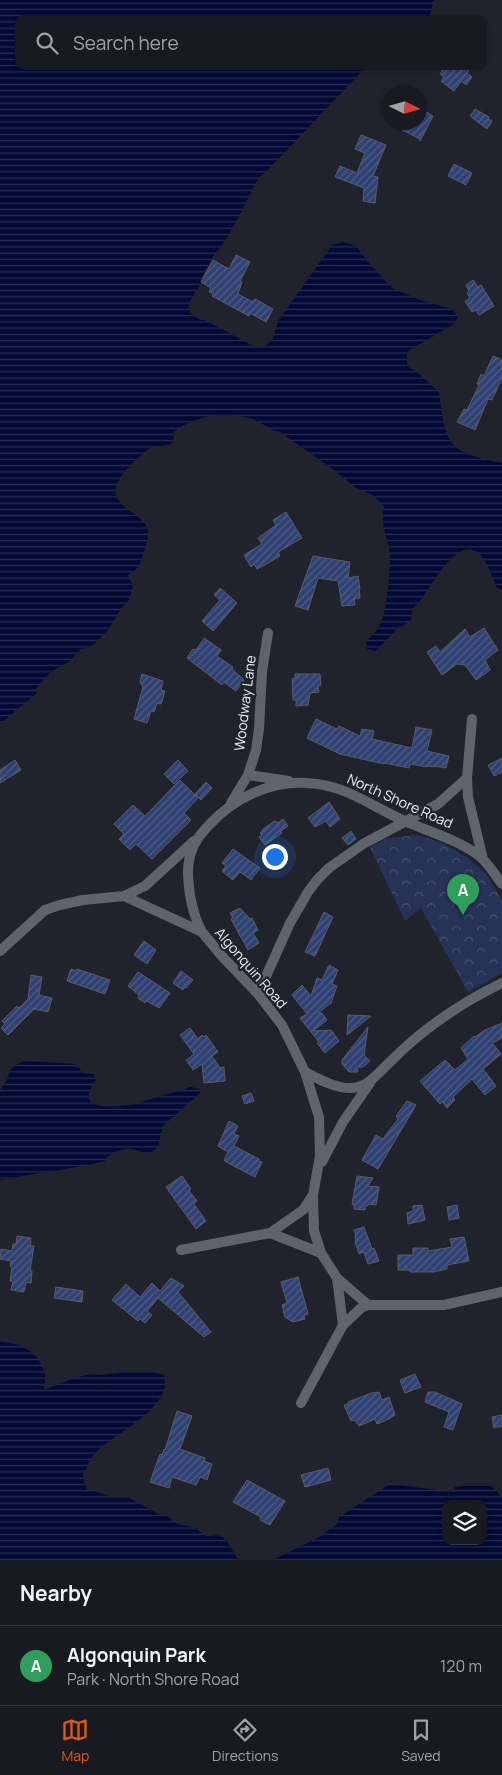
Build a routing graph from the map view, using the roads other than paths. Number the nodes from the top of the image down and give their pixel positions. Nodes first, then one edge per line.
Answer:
1 (268, 633) dead end
2 (472, 719) dead end
3 (248, 775) junction
4 (467, 778) junction
5 (294, 783) junction
6 (229, 806) junction
7 (404, 820) junction
8 (197, 838) junction
9 (483, 859) junction
10 (502, 884) edge
11 (124, 896) junction
12 (202, 932) junction
13 (0, 951) edge
14 (502, 984) edge
15 (258, 994) junction
16 (305, 1072) junction
17 (372, 1080) junction
18 (318, 1172) junction
19 (313, 1195) junction
20 (270, 1233) junction
21 (181, 1250) dead end
22 (321, 1253) junction
23 (337, 1278) junction
24 (502, 1292) edge
25 (368, 1305) junction
26 (343, 1325) junction
27 (301, 1403) dead end

1 - 3 street, Woodway Lane
2 - 4 street
3 - 5 street
3 - 6 street, Woodway Lane
4 - 7 street
4 - 9 street
5 - 6 street, North Shore Road
5 - 7 street, North Shore Road
6 - 8 street, North Shore Road
7 - 9 street, North Shore Road
7 - 15 street
8 - 11 street, North Shore Road
8 - 12 street, North Shore Road
9 - 10 street, North Shore Road
11 - 12 street, Algonquin Road
11 - 13 street, North Shore Road
12 - 15 street, Algonquin Road
14 - 17 street
15 - 16 street, Algonquin Road
16 - 17 street
16 - 18 street, Algonquin Road
17 - 18 street
18 - 19 street, Algonquin Road
19 - 20 street
19 - 22 street, Algonquin Road
20 - 21 street
20 - 22 street
22 - 23 street, Algonquin Road
23 - 25 street, Algonquin Road
23 - 26 street
24 - 25 street
25 - 26 street
26 - 27 street

